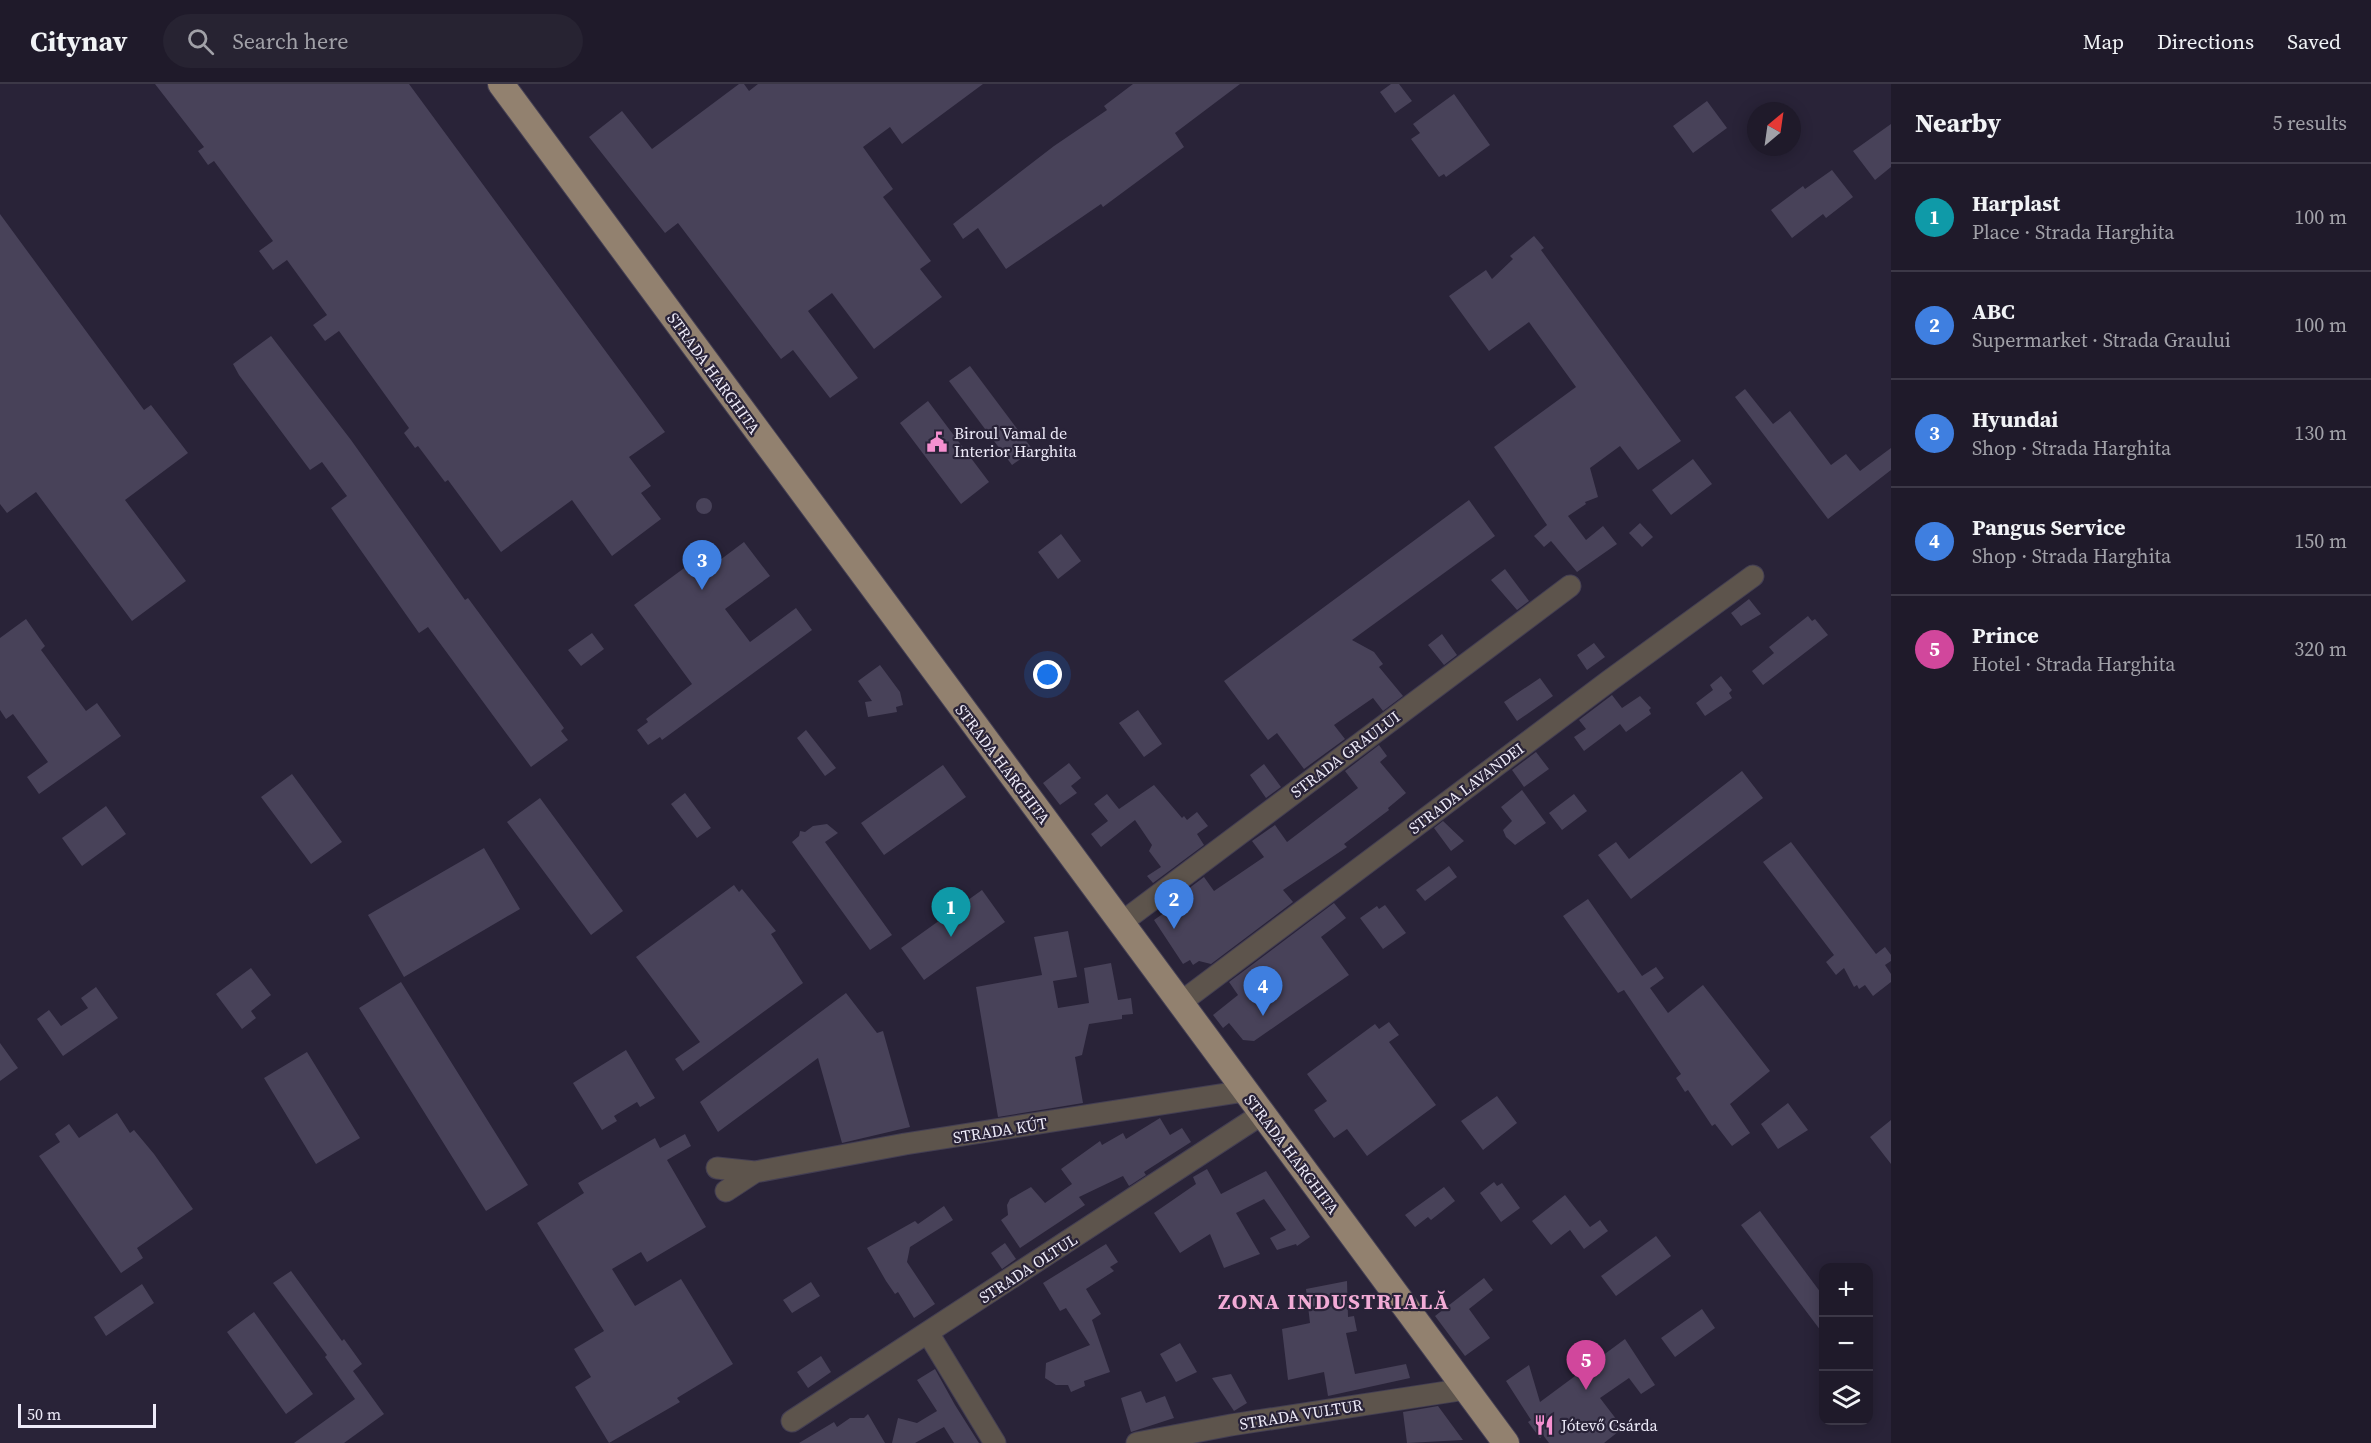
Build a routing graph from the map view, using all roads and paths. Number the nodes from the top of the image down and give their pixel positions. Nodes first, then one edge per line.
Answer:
1 (501, 84) edge
2 (1753, 576) dead end
3 (1570, 586) dead end
4 (1121, 923) junction
5 (1180, 1003) junction
6 (1245, 1091) junction
7 (1262, 1114) junction
8 (717, 1168) dead end
9 (755, 1172) junction
10 (726, 1191) dead end
11 (928, 1333) junction
12 (1466, 1389) junction
13 (792, 1421) dead end
14 (995, 1443) edge
15 (1137, 1443) edge
16 (1506, 1443) edge

1 - 4 main road, STRADA HARGHITA
2 - 5 street, STRADA LAVANDEI
3 - 4 street, STRADA GRAULUI
4 - 5 main road, STRADA HARGHITA
5 - 6 main road, STRADA HARGHITA
6 - 7 main road, STRADA HARGHITA
6 - 9 street, STRADA KÚT
7 - 11 street, STRADA OLTUL
7 - 12 main road, STRADA HARGHITA
8 - 9 street, STRADA KÚT
9 - 10 street, STRADA KÚT
11 - 13 street, STRADA OLTUL
11 - 14 street
12 - 15 street, STRADA VULTUR
12 - 16 main road, STRADA HARGHITA

